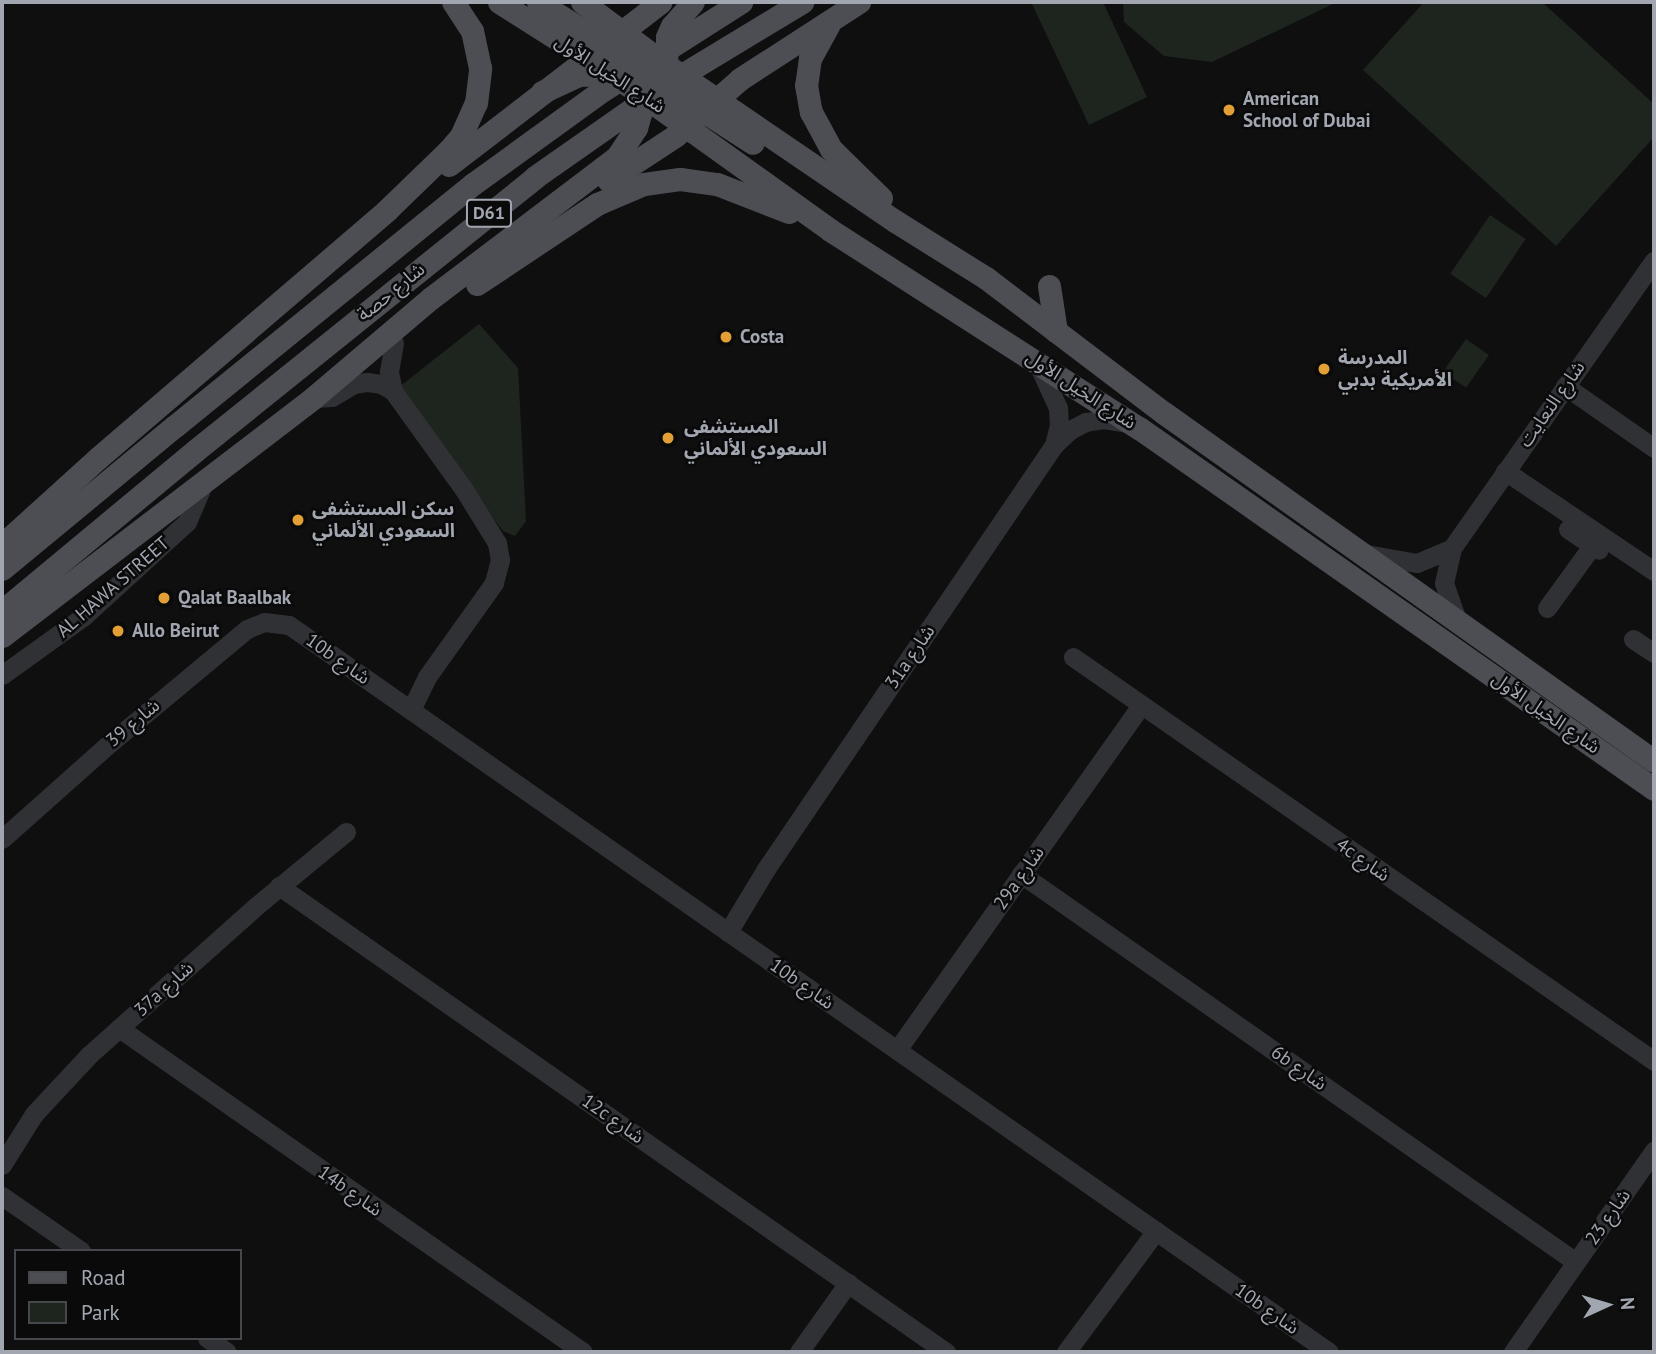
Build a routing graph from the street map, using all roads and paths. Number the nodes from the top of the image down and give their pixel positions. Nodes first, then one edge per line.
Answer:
1 (453, 2) edge
2 (499, 2) edge
3 (538, 2) edge
4 (582, 2) edge
5 (661, 2) edge
6 (693, 2) edge
7 (741, 2) edge
8 (802, 2) edge
9 (859, 2) edge
10 (837, 14) junction
11 (610, 39) junction
12 (630, 77) junction
13 (668, 81) junction
14 (542, 92) junction
15 (703, 112) junction
16 (387, 210) junction
17 (540, 219) junction
18 (895, 221) junction
19 (831, 230) junction
20 (1654, 261) edge
21 (970, 267) junction
22 (1049, 286) dead end
23 (1056, 331) junction
24 (394, 343) junction
25 (1034, 358) junction
26 (335, 380) junction
27 (1565, 386) junction
28 (393, 391) junction
29 (313, 398) junction
30 (1134, 424) junction
31 (1054, 445) junction
32 (1654, 448) edge
33 (1502, 476) junction
34 (204, 482) junction
35 (2, 545) edge
36 (1452, 548) junction
37 (1362, 553) junction
38 (2, 569) edge
39 (1654, 571) edge
40 (1547, 608) dead end
41 (2, 611) edge
42 (273, 622) joint
43 (1458, 624) junction
44 (2, 636) edge
45 (1633, 639) dead end
46 (1654, 653) edge
47 (1073, 657) dead end
48 (2, 675) edge
49 (1141, 705) junction
50 (406, 706) junction
51 (1654, 761) edge
52 (1654, 789) edge
53 (346, 832) dead end
54 (2, 839) edge
55 (1021, 874) junction
56 (279, 886) junction
57 (723, 929) junction
58 (119, 1028) junction
59 (897, 1050) junction
60 (1654, 1061) edge
61 (1654, 1151) edge
62 (2, 1164) edge
63 (2, 1196) edge
64 (1151, 1228) junction
65 (78, 1249) edge
66 (1576, 1262) junction
67 (848, 1283) junction
68 (210, 1340) edge
69 (227, 1352) edge
70 (583, 1352) edge
71 (799, 1352) edge
72 (946, 1352) edge
73 (1066, 1352) edge
74 (1329, 1352) edge
75 (1513, 1352) edge

1 - 16 main road
2 - 11 main road, شارع الخيل الأول
3 - 11 main road
4 - 11 main road, شارع الخيل الأول
5 - 11 main road
6 - 13 main road
7 - 38 main road, شارع حصة / D61, bridge
8 - 41 main road, شارع حصة / D61, bridge
9 - 10 main road
10 - 15 main road
10 - 18 main road
11 - 12 main road
11 - 12 main road, شارع الخيل الأول
11 - 13 main road, شارع الخيل الأول
11 - 14 main road
12 - 13 main road
12 - 14 main road
12 - 15 main road, شارع الخيل الأول
12 - 17 main road
13 - 15 main road
14 - 16 main road
15 - 17 main road
15 - 18 main road, شارع الخيل الأول
15 - 19 main road, شارع الخيل الأول
15 - 21 main road
16 - 35 main road
17 - 26 main road
18 - 21 main road, شارع الخيل الأول
19 - 24 main road
19 - 25 main road, شارع الخيل الأول
20 - 27 street, شارع النعايت
21 - 23 main road, شارع الخيل الأول
22 - 23 main road
23 - 37 main road, شارع الخيل الأول
24 - 26 main road
24 - 28 street
25 - 30 main road, شارع الخيل الأول
25 - 31 street, 31a شارع
26 - 29 main road
27 - 32 street
27 - 33 street, شارع النعايت
28 - 29 street
28 - 50 street
29 - 34 main road
30 - 31 street, 31a شارع
30 - 52 main road, شارع الخيل الأول
31 - 57 street, 31a شارع
33 - 36 street, شارع النعايت
33 - 39 street
33 - 40 street
34 - 44 main road
34 - 48 street, AL HAWA STREET
36 - 37 street
36 - 43 street, شارع النعايت
37 - 43 main road, شارع الخيل الأول
42 - 50 street, 10b شارع
42 - 54 street, شارع 39
43 - 51 main road, شارع الخيل الأول
45 - 46 street
47 - 49 street, 4c شارع
49 - 55 street, 29a شارع
49 - 60 street, 4c شارع
50 - 57 street, 10b شارع
53 - 56 street, 37a شارع
55 - 59 street, 29a شارع
55 - 66 street, 6b شارع
56 - 58 street, 37a شارع
56 - 67 street, 12c شارع
57 - 59 street, 10b شارع
58 - 62 street, 37a شارع
58 - 70 street, 14b شارع
59 - 64 street, 10b شارع
61 - 66 street, شارع 23
63 - 65 street
64 - 73 street
64 - 74 street, 10b شارع
66 - 75 street, شارع 23
67 - 71 street
67 - 72 street, 12c شارع
68 - 69 street

